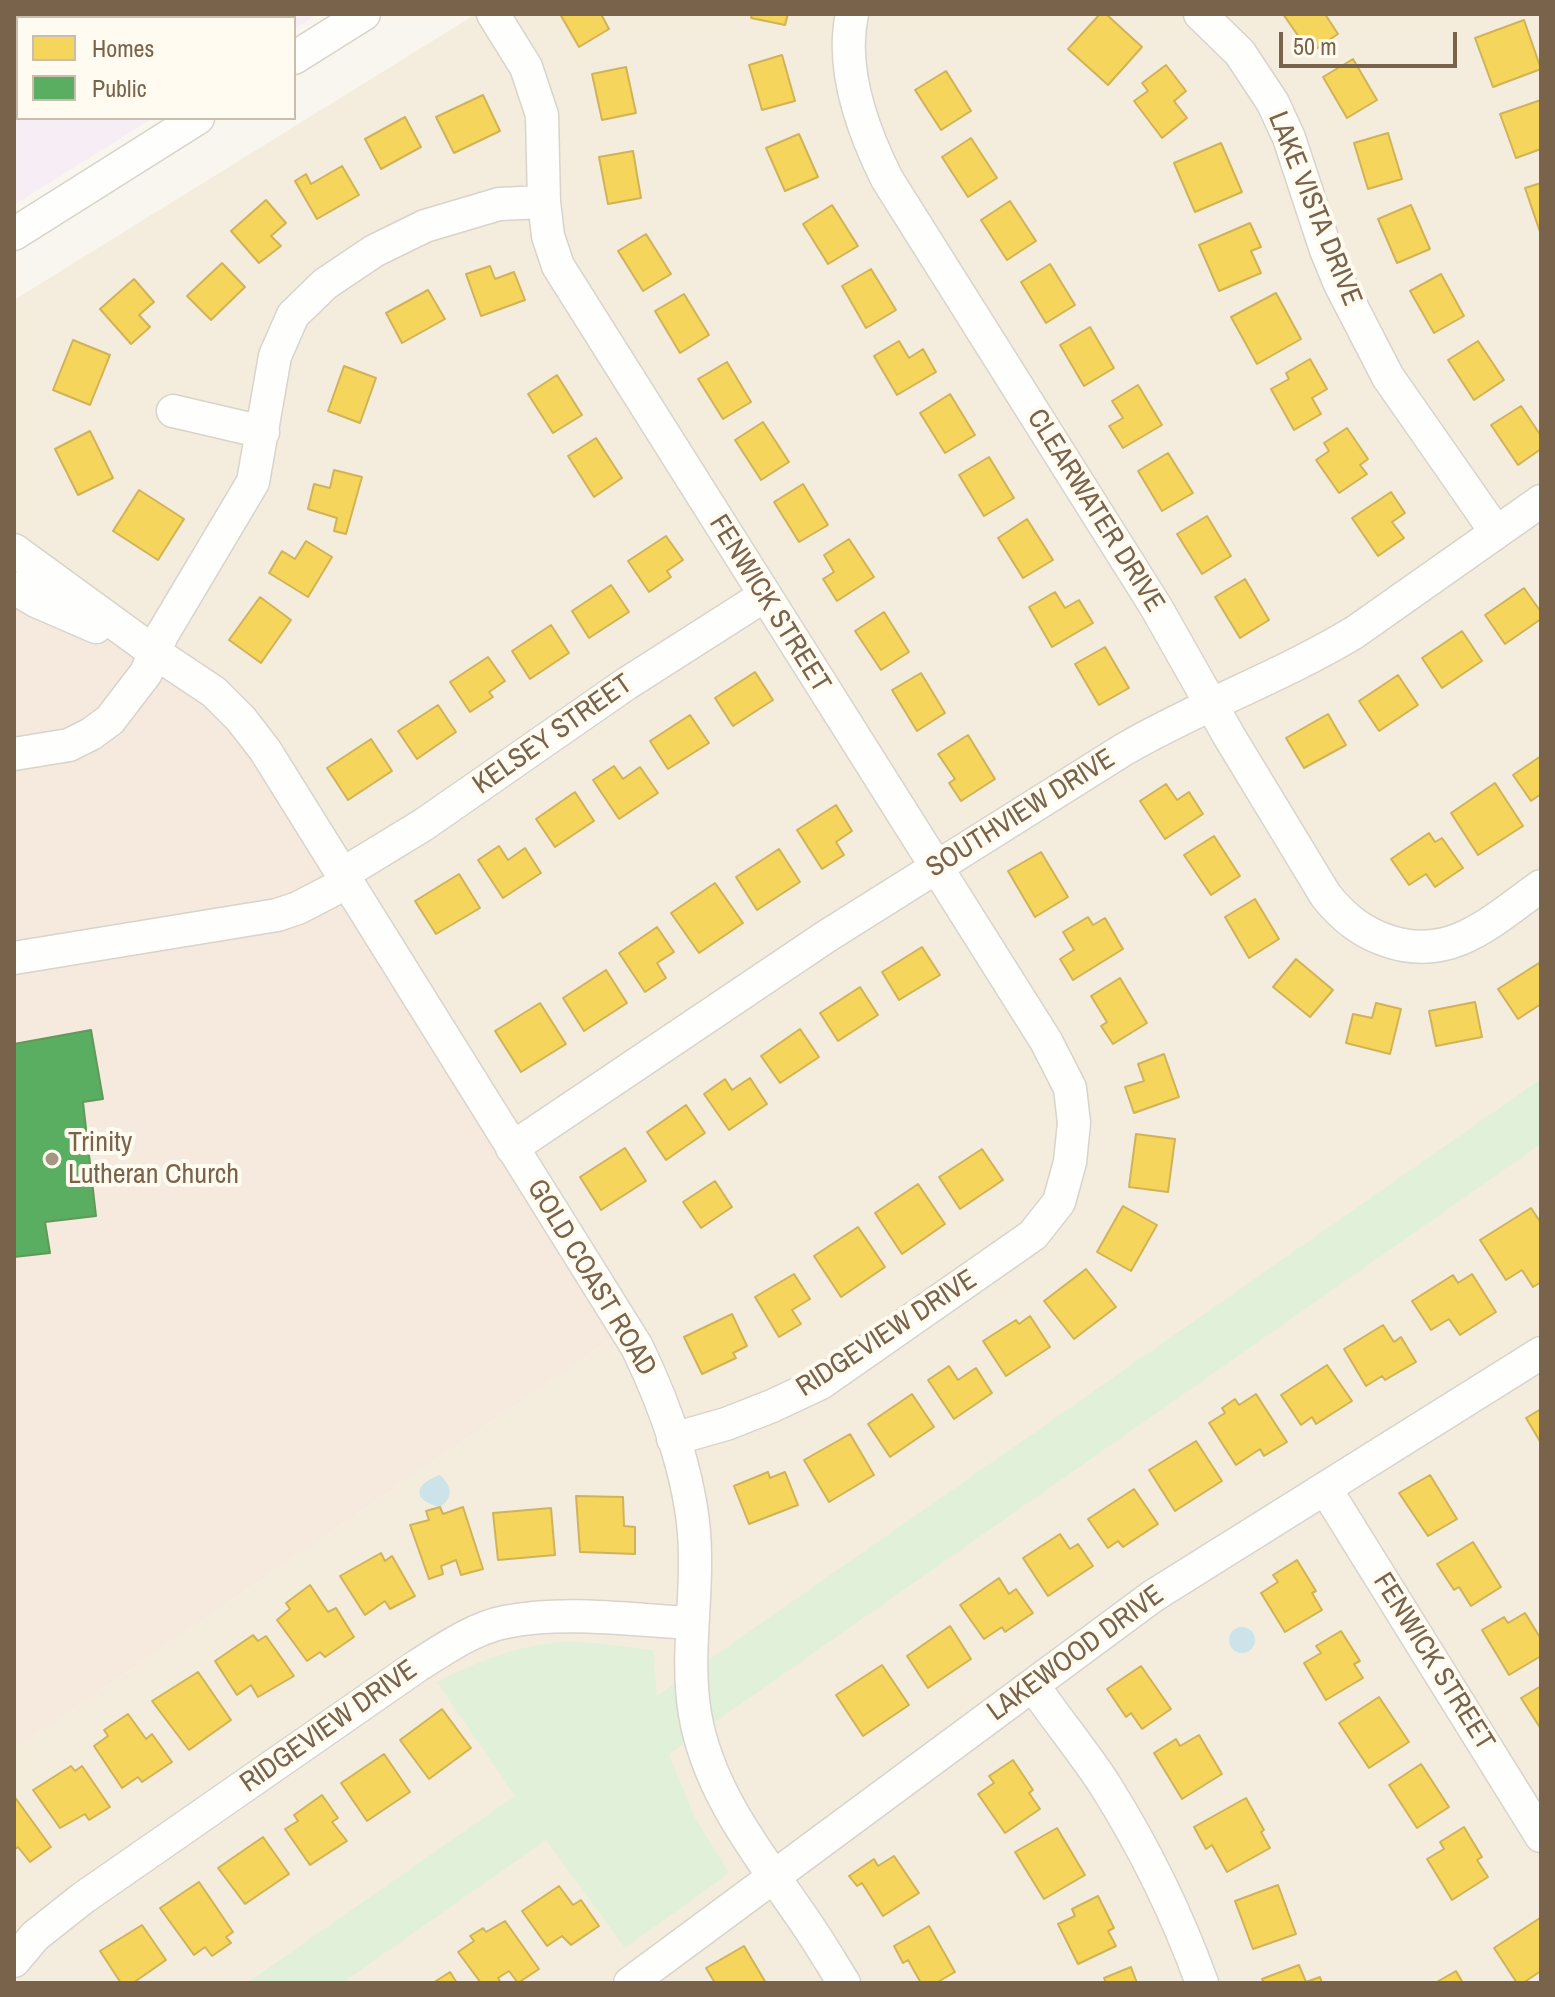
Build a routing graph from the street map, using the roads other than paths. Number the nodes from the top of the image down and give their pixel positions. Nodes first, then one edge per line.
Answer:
1 (364, 14) edge
2 (493, 14) edge
3 (852, 14) edge
4 (1200, 14) edge
5 (296, 57) edge
6 (195, 120) edge
7 (544, 202) junction
8 (14, 234) edge
9 (173, 411) dead end
10 (263, 432) junction
11 (1541, 501) edge
12 (1496, 532) junction
13 (14, 550) edge
14 (14, 588) edge
15 (764, 596) junction
16 (154, 652) junction
17 (1211, 704) junction
18 (14, 754) edge
19 (936, 868) junction
20 (344, 879) junction
21 (1541, 886) edge
22 (14, 958) edge
23 (512, 1148) junction
24 (1066, 1181) joint
25 (1541, 1353) edge
26 (673, 1439) junction
27 (1325, 1488) junction
28 (691, 1623) junction
29 (1033, 1685) junction
30 (1541, 1836) edge
31 (773, 1878) junction
32 (14, 1961) edge
33 (630, 1983) edge
34 (844, 1983) edge
35 (1202, 1983) edge

1 - 5 street
2 - 7 street, FENWICK STREET
3 - 17 street, CLEARWATER DRIVE
4 - 12 street, LAKE VISTA DRIVE
6 - 8 street
7 - 10 street
7 - 15 street, FENWICK STREET
9 - 10 street
10 - 16 street
11 - 12 street, SOUTHVIEW DRIVE
12 - 17 street, SOUTHVIEW DRIVE
13 - 16 street, GOLD COAST ROAD
14 - 16 street, GOLD COAST ROAD
15 - 19 street, FENWICK STREET
15 - 20 street, KELSEY STREET
16 - 18 street
16 - 20 street, GOLD COAST ROAD
17 - 19 street, SOUTHVIEW DRIVE
17 - 21 street, CLEARWATER DRIVE
19 - 23 street, SOUTHVIEW DRIVE
19 - 24 street, FENWICK STREET
20 - 22 street, KELSEY STREET
20 - 23 street, GOLD COAST ROAD
23 - 26 street, GOLD COAST ROAD
24 - 26 street, RIDGEVIEW DRIVE
25 - 27 street, LAKEWOOD DRIVE
26 - 28 street, GOLD COAST ROAD
27 - 29 street, LAKEWOOD DRIVE
27 - 30 street, FENWICK STREET
28 - 31 street, GOLD COAST ROAD
28 - 32 street, RIDGEVIEW DRIVE
29 - 31 street, LAKEWOOD DRIVE
29 - 35 street
31 - 33 street, LAKEWOOD DRIVE
31 - 34 street, GOLD COAST ROAD

